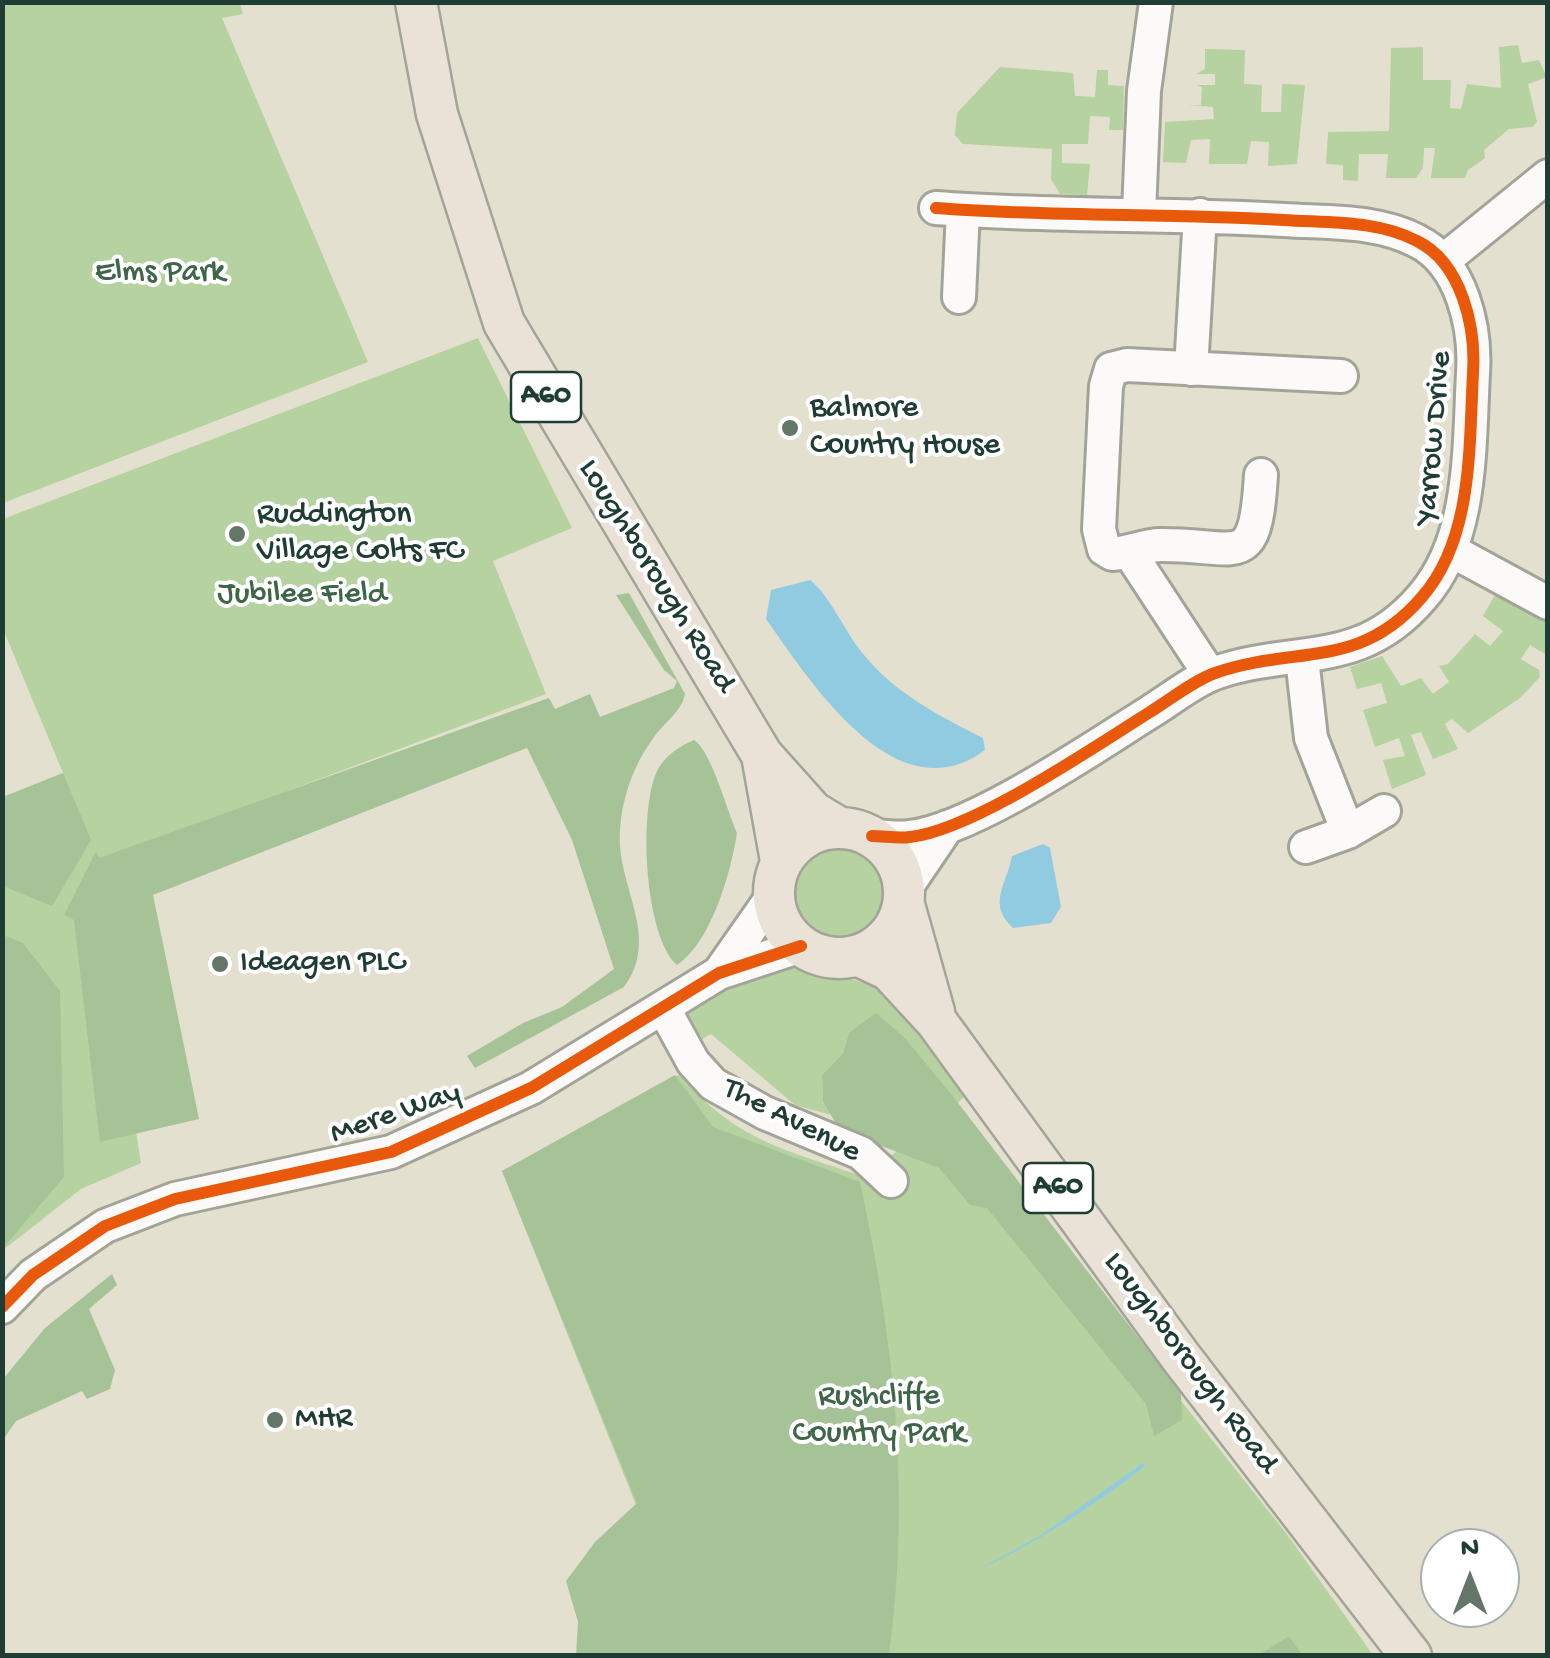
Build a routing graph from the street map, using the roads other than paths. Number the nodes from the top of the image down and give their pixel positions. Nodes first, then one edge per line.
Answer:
1 (416, 2) edge
2 (1156, 2) edge
3 (1548, 176) edge
4 (1138, 213) junction
5 (1200, 214) junction
6 (1443, 261) junction
7 (959, 297) dead end
8 (1191, 368) junction
9 (1340, 376) dead end
10 (1261, 474) dead end
11 (1452, 551) junction
12 (1130, 553) junction
13 (1548, 603) edge
14 (1302, 658) junction
15 (1210, 675) junction
16 (762, 755) junction
17 (1384, 811) dead end
18 (947, 827) junction
19 (855, 832) junction
20 (1348, 832) junction
21 (1306, 847) dead end
22 (777, 879) junction
23 (905, 897) junction
24 (800, 946) junction
25 (859, 956) junction
26 (719, 973) junction
27 (664, 1009) junction
28 (936, 1021) junction
29 (891, 1181) dead end
30 (2, 1306) edge
31 (1411, 1656) edge

1 - 16 main road, Loughborough Road / A60
2 - 4 street
3 - 6 street
4 - 5 street
4 - 7 street
5 - 6 street
5 - 8 street
6 - 11 street, Yarrow Drive
8 - 9 street
8 - 12 street
10 - 12 street
11 - 13 street
11 - 14 street, Yarrow Drive
12 - 15 street
14 - 15 street, Yarrow Drive
14 - 20 street
15 - 18 street, Yarrow Drive
16 - 19 main road, Loughborough Road / A60
16 - 22 main road, Loughborough Road / A60
17 - 20 street
18 - 19 street
18 - 23 street
19 - 22 main road
19 - 23 main road, A60
20 - 21 street
22 - 24 main road, A60
22 - 26 street, Mere Way
23 - 25 main road
23 - 28 main road, Loughborough Road / A60
24 - 25 main road, A60
24 - 26 street, Mere Way
25 - 28 main road, Loughborough Road / A60
26 - 27 street, Mere Way
27 - 29 street, The Avenue
27 - 30 street, Mere Way
28 - 31 main road, Loughborough Road / A60

